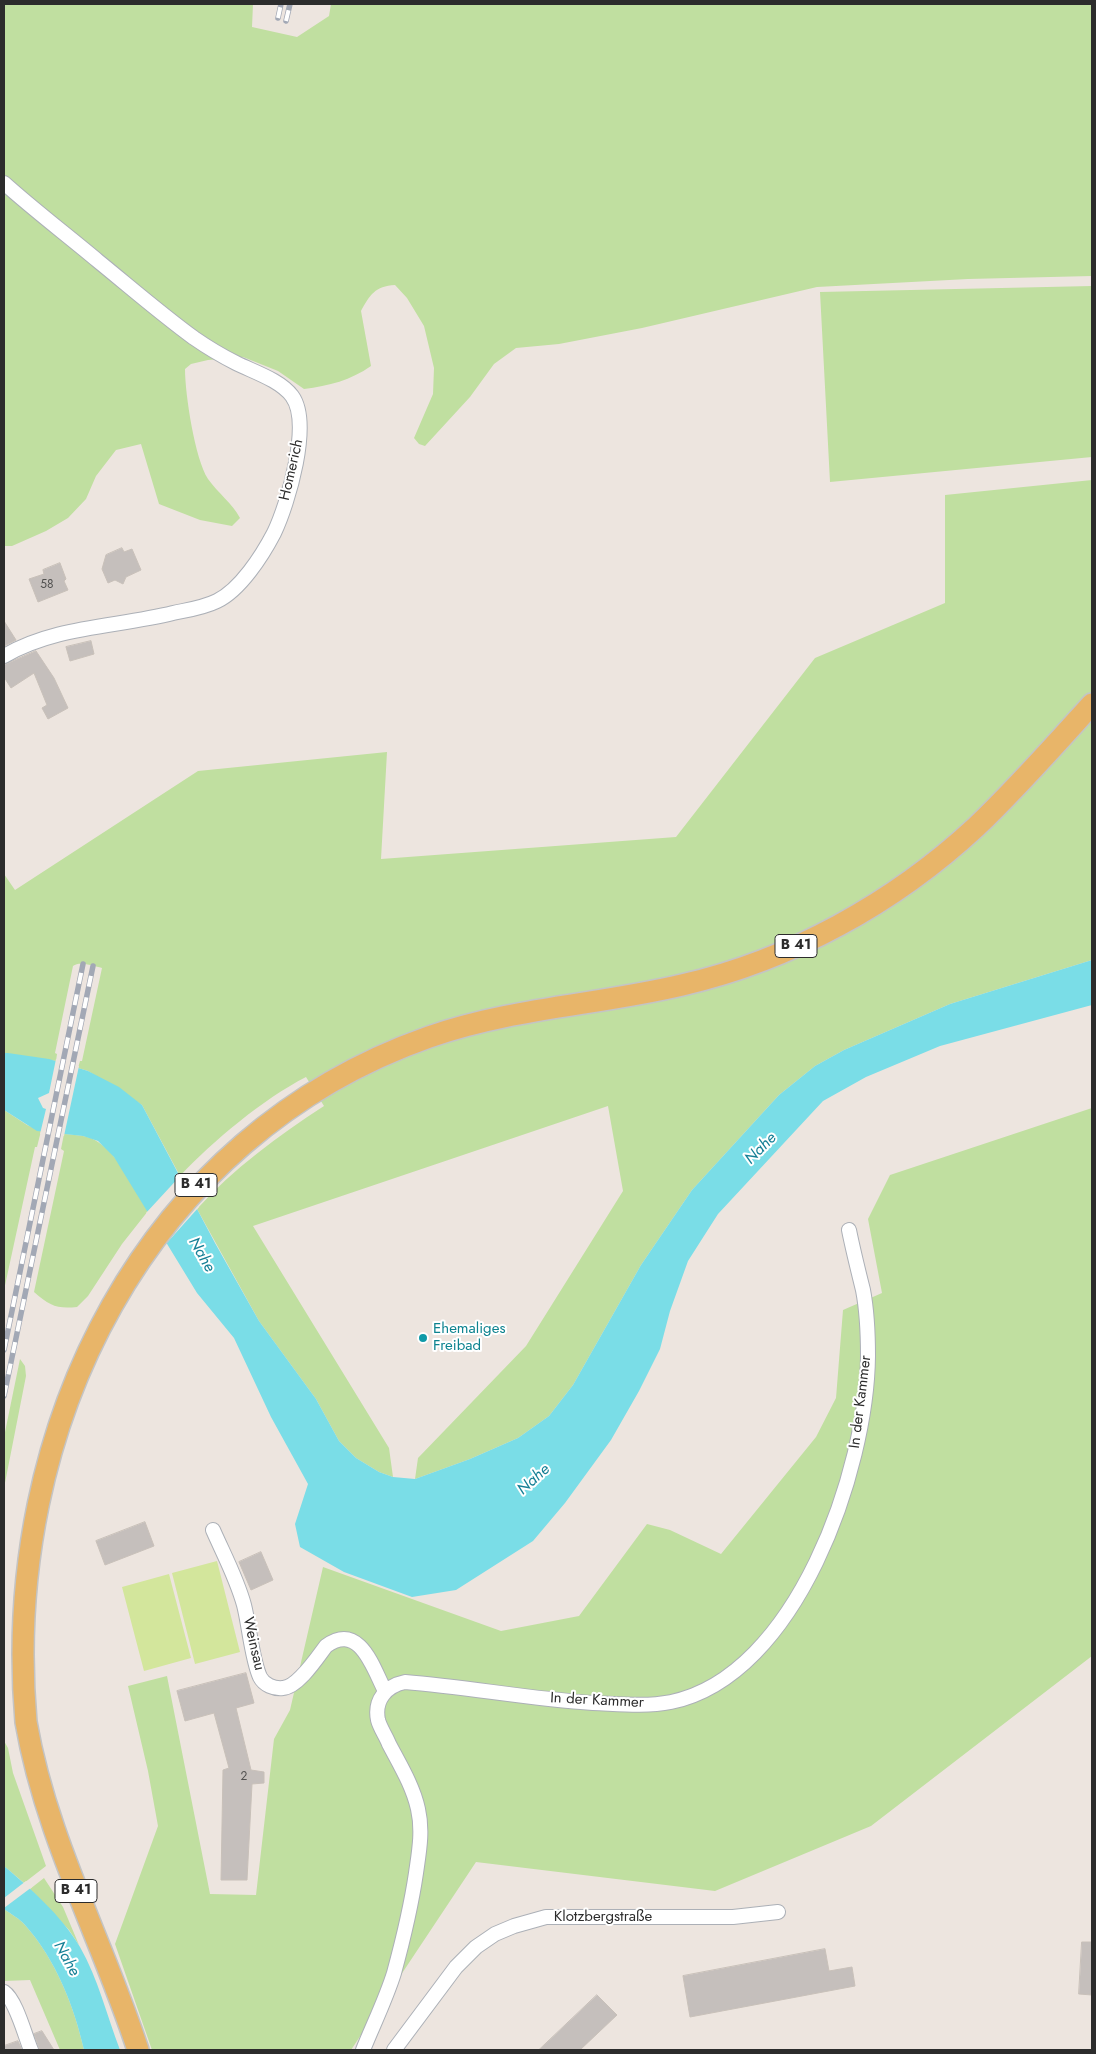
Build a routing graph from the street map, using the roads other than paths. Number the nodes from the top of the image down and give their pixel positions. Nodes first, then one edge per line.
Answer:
1 (4, 183) edge
2 (4, 656) edge
3 (1092, 704) edge
4 (849, 1230) dead end
5 (213, 1530) dead end
6 (385, 1691) junction
7 (778, 1912) dead end
8 (4, 1992) edge
9 (30, 2050) edge
10 (138, 2050) edge
11 (363, 2050) edge
12 (394, 2050) edge

1 - 2 street, Homerich
3 - 10 main road, B 41
4 - 6 street, In der Kammer
5 - 6 street, Weinsau
6 - 11 street
7 - 12 street, Klotzbergstraße
8 - 9 street

